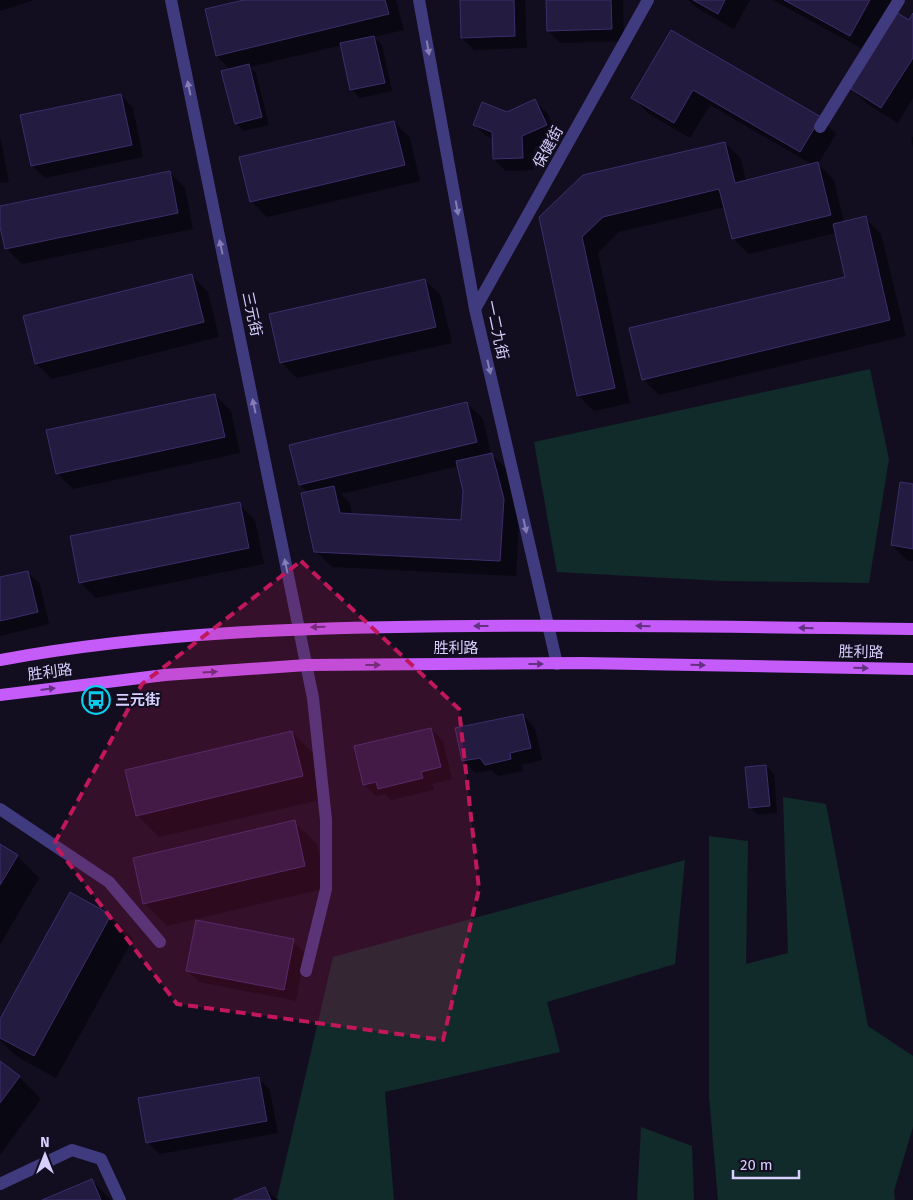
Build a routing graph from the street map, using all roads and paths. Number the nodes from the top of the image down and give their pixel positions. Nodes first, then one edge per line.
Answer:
1 (170, 0) edge
2 (419, 0) edge
3 (648, 0) edge
4 (899, 0) edge
5 (820, 127) dead end
6 (476, 309) junction
7 (548, 625) junction
8 (299, 628) junction
9 (913, 629) edge
10 (0, 660) edge
11 (557, 664) junction
12 (307, 665) junction
13 (913, 669) edge
14 (0, 696) edge
15 (0, 809) edge
16 (160, 942) dead end
17 (306, 971) dead end
18 (0, 1184) edge
19 (120, 1200) edge

8 -> 1 street, 三元街
2 -> 6 street, 一二九街
3 - 6 street, 保健街
4 - 5 street
6 -> 7 street, 一二九街
7 -> 8 main road, 胜利路
9 -> 7 main road, 胜利路
7 - 11 street, 一二九街
8 - 10 main road, 胜利路
8 - 12 street, 三元街
12 -> 11 main road, 胜利路
11 -> 13 main road, 胜利路
14 -> 12 main road, 胜利路
12 - 17 street, 三元街
15 - 16 street
18 - 19 street

